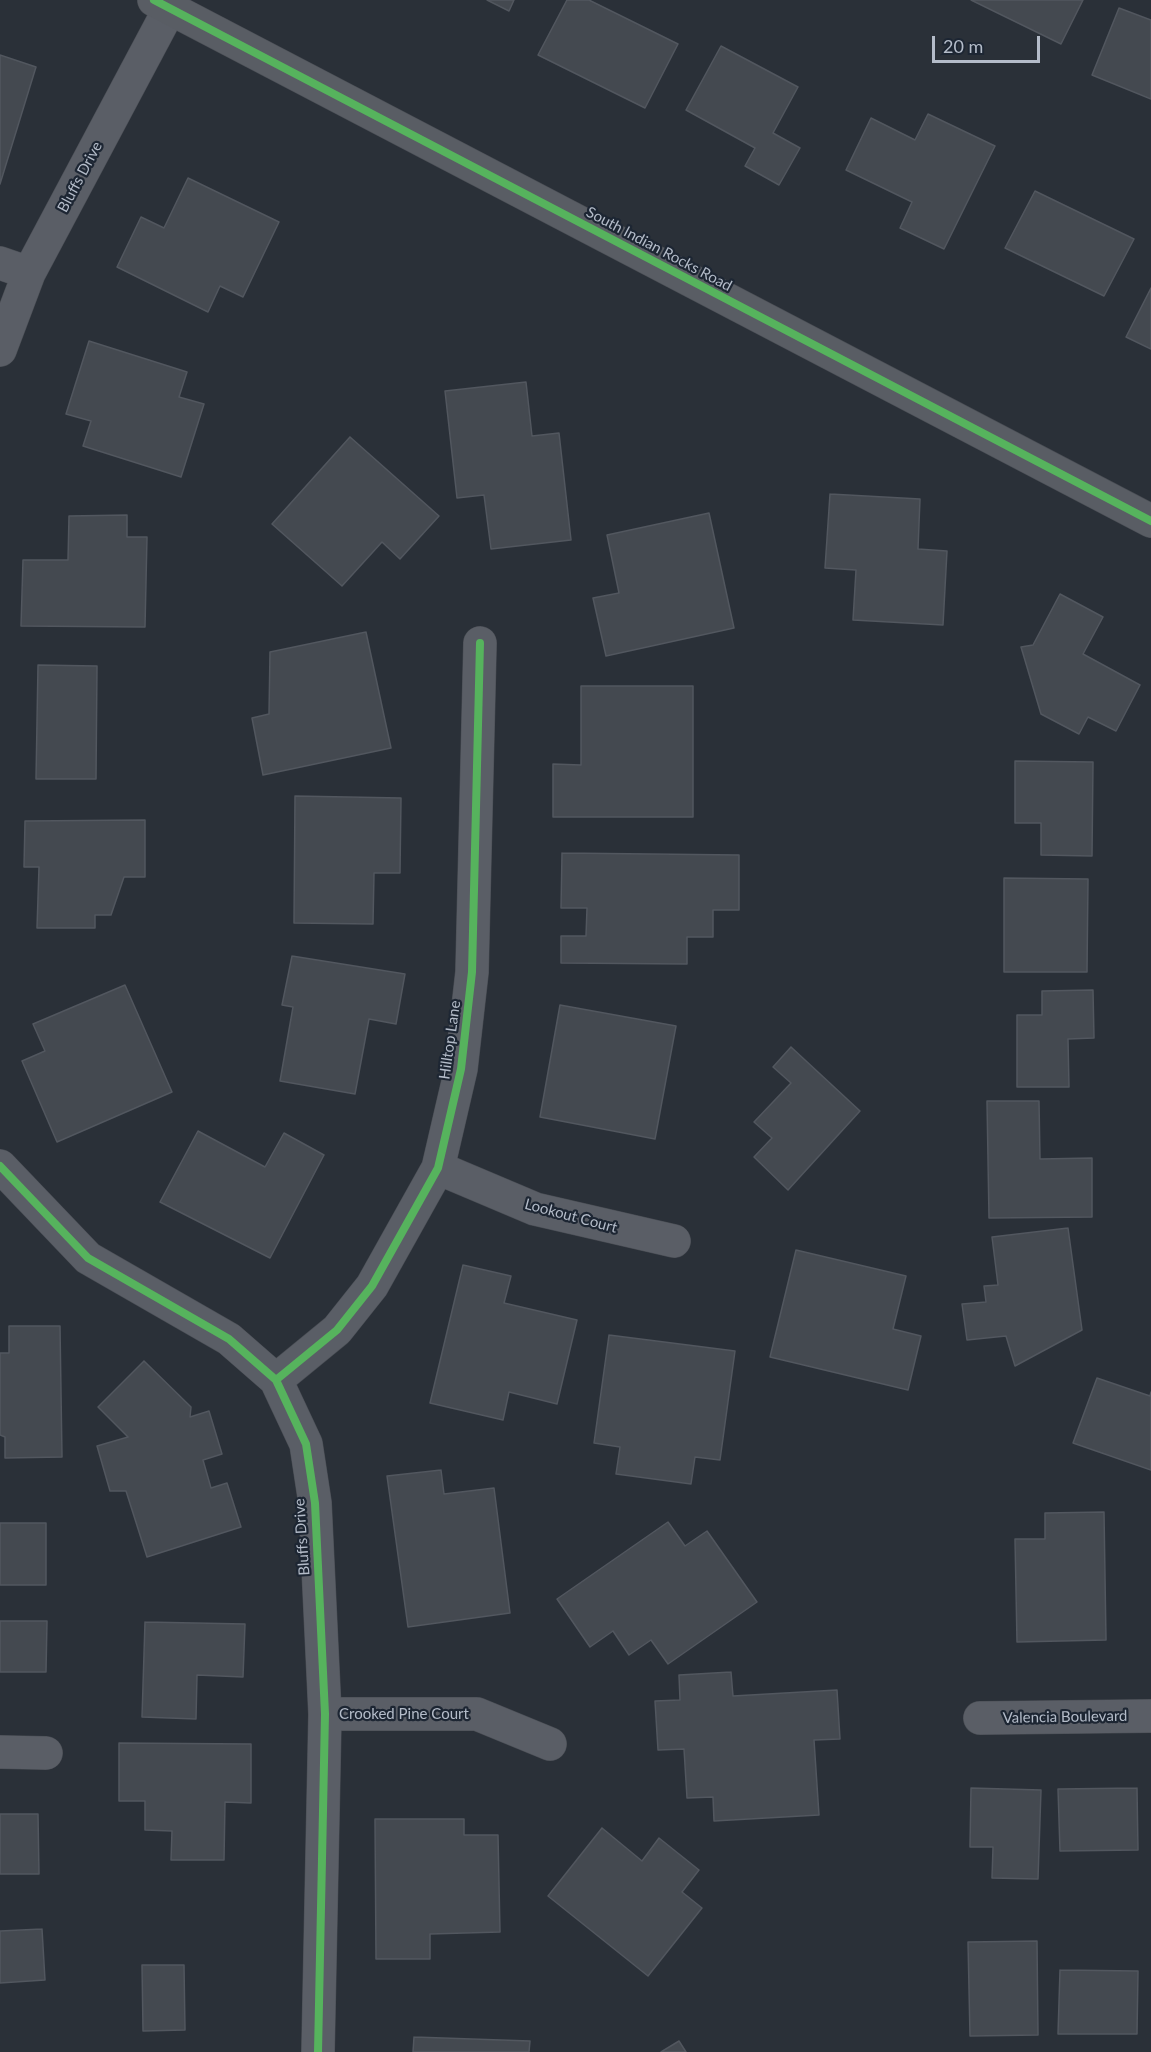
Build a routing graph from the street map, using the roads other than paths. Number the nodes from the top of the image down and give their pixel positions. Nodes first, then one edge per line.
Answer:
1 (162, 4) edge
2 (14, 268) edge
3 (0, 350) edge
4 (1151, 521) edge
5 (480, 643) dead end
6 (0, 1166) edge
7 (438, 1168) junction
8 (674, 1241) dead end
9 (276, 1380) junction
10 (325, 1714) junction
11 (1151, 1716) edge
12 (980, 1718) dead end
13 (550, 1744) dead end
14 (0, 1752) edge
15 (46, 1753) dead end
16 (318, 2052) edge

1 - 2 street, Bluffs Drive
1 - 4 street, South Indian Rocks Road
2 - 3 street, Bluffs Drive
5 - 7 street, Hilltop Lane
6 - 9 street, Bluffs Drive
7 - 8 street, Lookout Court
7 - 9 street, Hilltop Lane
9 - 10 street, Bluffs Drive
10 - 13 street, Crooked Pine Court
10 - 16 street, Bluffs Drive
11 - 12 street, Valencia Boulevard
14 - 15 street

